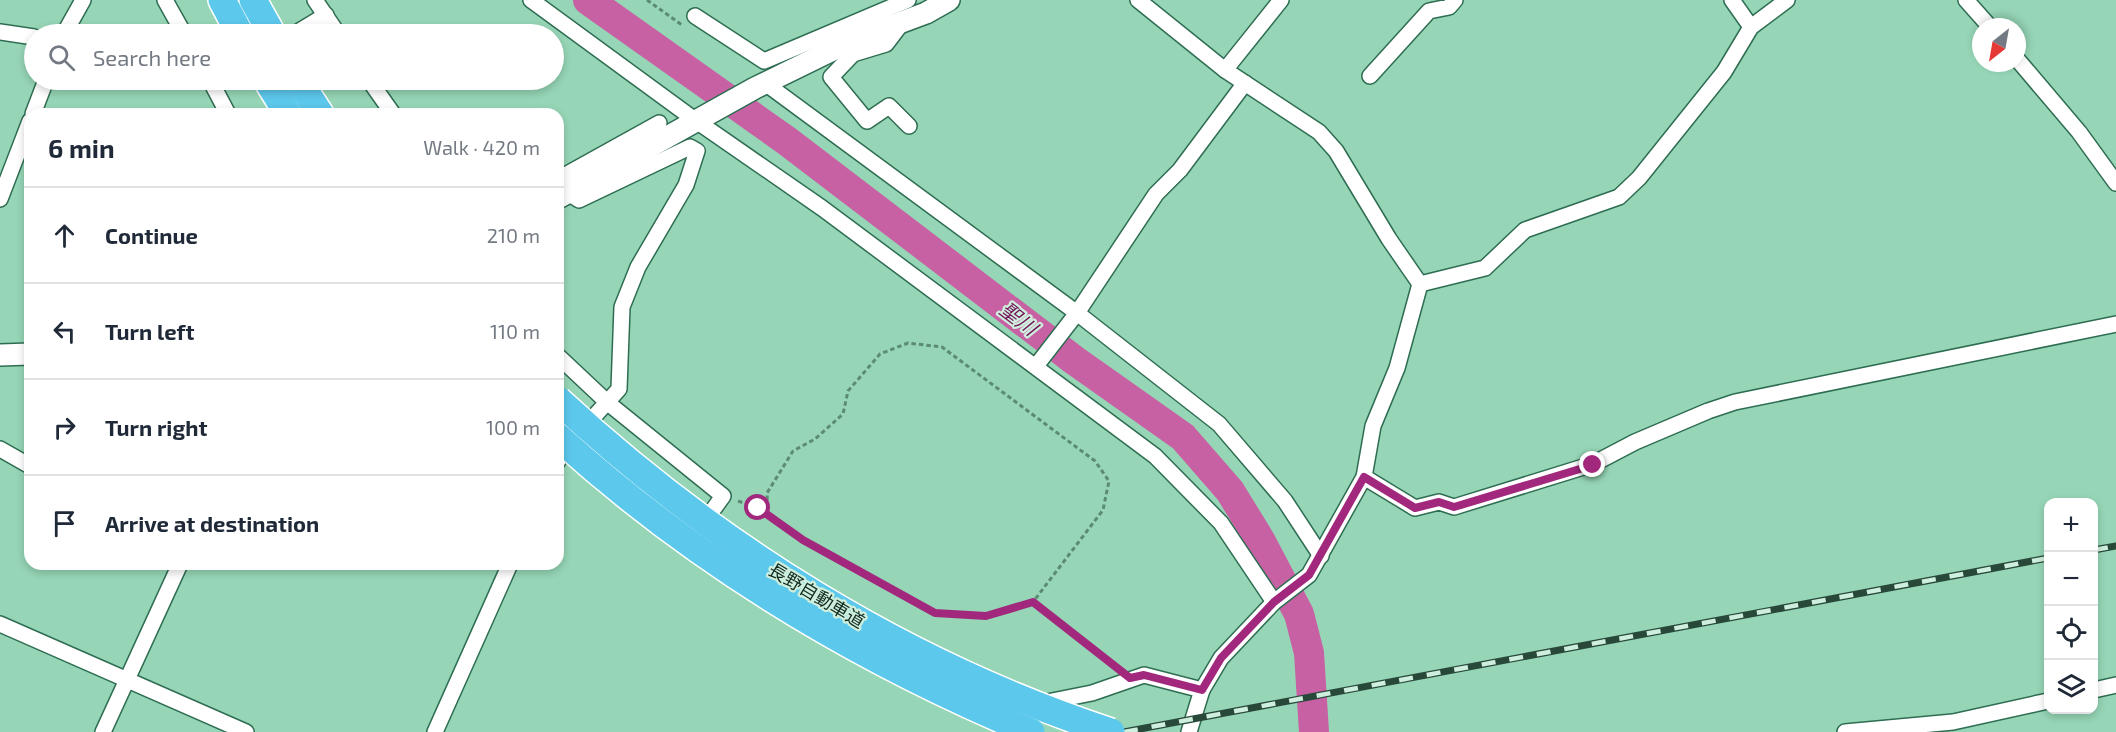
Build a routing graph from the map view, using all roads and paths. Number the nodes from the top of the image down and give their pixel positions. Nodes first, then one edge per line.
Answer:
1 (83, 0) edge
2 (165, 0) edge
3 (222, 0) edge
4 (253, 0) edge
5 (315, 0) edge
6 (531, 0) edge
7 (949, 0) edge
8 (1138, 0) edge
9 (1281, 0) edge
10 (1455, 0) edge
11 (1732, 0) edge
12 (1787, 0) edge
13 (1966, 0) edge
14 (915, 4) edge
15 (326, 15) junction
16 (695, 16) dead end
17 (1982, 18) edge
18 (902, 22) junction
19 (70, 24) edge
20 (178, 24) edge
21 (235, 24) edge
22 (266, 24) edge
23 (311, 24) edge
24 (332, 24) edge
25 (1751, 27) junction
26 (0, 32) edge
27 (24, 36) edge
28 (1225, 70) junction
29 (2026, 70) edge
30 (1370, 76) dead end
31 (1245, 83) junction
32 (760, 85) junction
33 (42, 90) edge
34 (215, 90) edge
35 (273, 90) edge
36 (304, 90) edge
37 (376, 90) edge
38 (35, 108) edge
39 (225, 108) edge
40 (284, 108) edge
41 (316, 108) edge
42 (389, 108) edge
43 (697, 118) junction
44 (659, 123) dead end
45 (909, 126) dead end
46 (24, 137) edge
47 (2116, 183) edge
48 (564, 185) edge
49 (564, 185) edge
50 (564, 188) edge
51 (0, 199) edge
52 (1420, 284) junction
53 (1077, 313) junction
54 (2116, 324) edge
55 (24, 354) edge
56 (0, 355) edge
57 (564, 362) edge
58 (1036, 366) junction
59 (608, 403) junction
60 (564, 405) edge
61 (564, 444) edge
62 (0, 449) edge
63 (564, 453) edge
64 (564, 454) edge
65 (24, 463) edge
66 (1364, 477) junction
67 (723, 496) junction
68 (768, 515) junction
69 (683, 550) junction
70 (1321, 556) junction
71 (177, 570) edge
72 (507, 570) edge
73 (1033, 602) junction
74 (1274, 602) junction
75 (0, 624) edge
76 (1130, 678) junction
77 (125, 679) junction
78 (2116, 685) edge
79 (2098, 689) edge
80 (1202, 690) junction
81 (2044, 702) edge
82 (1954, 727) edge
83 (103, 732) edge
84 (246, 732) edge
85 (435, 732) edge
86 (1031, 732) edge
87 (1111, 732) edge
88 (1189, 732) edge
89 (1845, 732) edge

1 - 19 street
2 - 20 street
3 - 21 highway
4 - 22 highway
5 - 15 street
6 - 43 street
7 - 14 street
8 - 28 street
9 - 28 street
10 - 30 street
11 - 25 street
12 - 25 street
13 - 17 street
14 - 16 street
14 - 18 street
15 - 23 street
15 - 24 street
18 - 32 street
18 - 45 street
25 - 52 street
26 - 27 street
28 - 31 street
29 - 47 street
31 - 52 street
31 - 53 street
32 - 43 street
32 - 53 street
33 - 38 street
34 - 39 street
35 - 40 highway
36 - 41 highway
37 - 42 street
43 - 48 street
43 - 58 street
44 - 49 street
46 - 51 street
50 - 59 street
52 - 66 street
53 - 58 street
53 - 70 street
54 - 66 street
55 - 56 street
57 - 59 street
58 - 74 street
59 - 61 street
59 - 67 street
60 - 87 highway, 長野自動車道, bridge
62 - 65 street
63 - 86 highway, 長野自動車道, bridge
64 - 69 street
66 - 70 street
67 - 68 path
67 - 69 street
68 - 73 path
68 - 73 path
69 - 76 street
70 - 74 street
71 - 77 street
72 - 85 street
73 - 76 path
74 - 80 street
75 - 77 street
76 - 80 street
77 - 83 street
77 - 84 street
78 - 79 street
80 - 88 street
81 - 82 street
82 - 89 street

